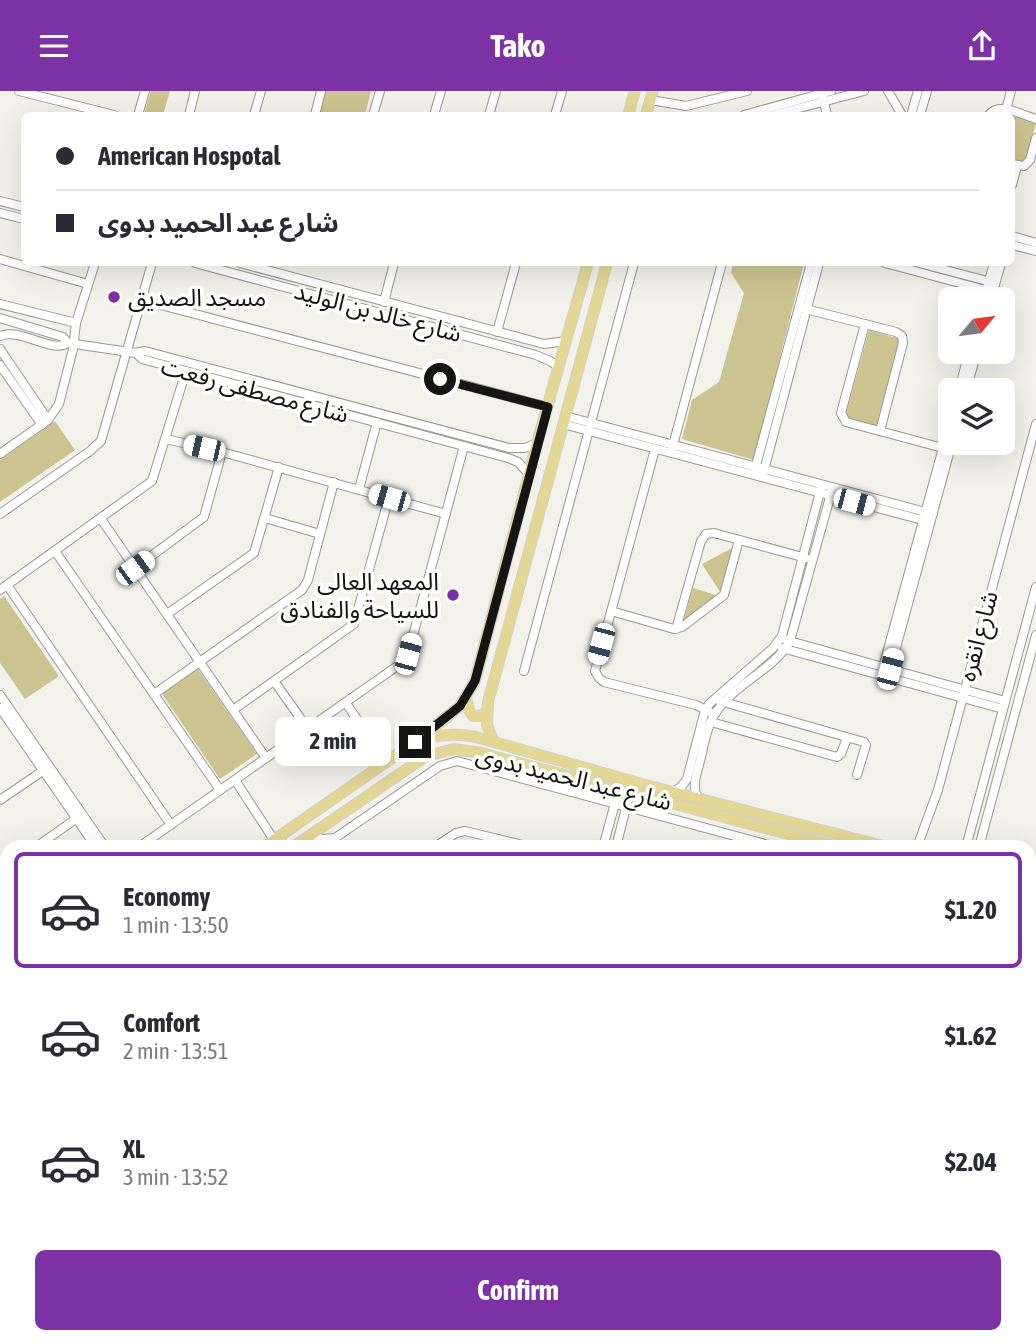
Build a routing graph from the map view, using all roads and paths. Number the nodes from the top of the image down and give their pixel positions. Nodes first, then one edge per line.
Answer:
1 (19, 91) edge
2 (145, 91) edge
3 (195, 91) edge
4 (261, 91) edge
5 (321, 91) edge
6 (380, 91) edge
7 (441, 91) edge
8 (496, 91) edge
9 (562, 91) edge
10 (635, 91) edge
11 (703, 91) edge
12 (747, 91) edge
13 (864, 91) edge
14 (888, 91) edge
15 (918, 91) edge
16 (927, 91) edge
17 (1011, 91) edge
18 (849, 93) edge
19 (720, 94) edge
20 (652, 95) edge
21 (826, 95) edge
22 (705, 102) junction
23 (667, 105) junction
24 (1006, 110) junction
25 (102, 112) edge
26 (139, 112) edge
27 (190, 112) edge
28 (255, 112) edge
29 (316, 112) edge
30 (374, 112) edge
31 (435, 112) edge
32 (490, 112) edge
33 (556, 112) edge
34 (629, 112) edge
35 (647, 112) edge
36 (676, 112) edge
37 (758, 112) edge
38 (781, 112) edge
39 (900, 112) edge
40 (912, 112) edge
41 (921, 112) edge
42 (992, 112) edge
43 (1013, 112) edge
44 (1015, 113) edge
45 (1036, 119) edge
46 (1036, 138) edge
47 (1015, 165) edge
48 (0, 201) edge
49 (21, 206) edge
50 (0, 213) edge
51 (21, 218) edge
52 (1015, 237) edge
53 (1036, 243) edge
54 (1015, 246) edge
55 (1036, 251) edge
56 (0, 260) edge
57 (21, 266) edge
58 (22, 266) edge
59 (94, 266) edge
60 (151, 266) edge
61 (206, 266) edge
62 (251, 266) edge
63 (393, 266) edge
64 (515, 266) edge
65 (586, 266) edge
66 (606, 266) edge
67 (633, 266) edge
68 (721, 266) edge
69 (810, 266) edge
70 (818, 266) edge
71 (895, 266) edge
72 (931, 266) edge
73 (994, 266) edge
74 (1000, 266) edge
75 (992, 282) junction
76 (88, 284) junction
77 (963, 287) edge
78 (991, 287) edge
79 (142, 300) junction
80 (384, 302) junction
81 (0, 304) edge
82 (803, 308) junction
83 (4, 319) edge
84 (76, 323) junction
85 (865, 324) junction
86 (497, 332) junction
87 (2, 335) edge
88 (566, 341) junction
89 (71, 343) junction
90 (548, 345) junction
91 (0, 349) edge
92 (132, 352) junction
93 (546, 358) junction
94 (559, 367) junction
95 (2, 371) edge
96 (186, 371) junction
97 (548, 407) junction
98 (564, 420) junction
99 (45, 422) junction
100 (377, 422) junction
101 (1036, 424) edge
102 (590, 427) junction
103 (880, 431) junction
104 (166, 439) junction
105 (537, 443) junction
106 (464, 446) junction
107 (938, 447) edge
108 (673, 448) junction
109 (515, 449) junction
110 (655, 449) junction
111 (222, 452) junction
112 (0, 454) edge
113 (941, 455) edge
114 (948, 455) edge
115 (513, 459) junction
116 (279, 467) junction
117 (759, 472) junction
118 (529, 474) junction
119 (334, 482) junction
120 (359, 489) junction
121 (821, 489) junction
122 (831, 492) junction
123 (389, 498) junction
124 (0, 514) edge
125 (446, 514) junction
126 (928, 517) junction
127 (264, 518) junction
128 (101, 519) junction
129 (320, 534) junction
130 (739, 540) junction
131 (55, 551) junction
132 (802, 557) junction
133 (812, 560) junction
134 (135, 568) junction
135 (1036, 587) edge
136 (3, 588) edge
137 (611, 611) junction
138 (167, 614) junction
139 (676, 629) junction
140 (1036, 635) edge
141 (778, 642) junction
142 (788, 645) junction
143 (200, 662) junction
144 (524, 671) dead end
145 (885, 672) junction
146 (274, 681) junction
147 (736, 692) junction
148 (962, 693) junction
149 (154, 694) junction
150 (0, 695) edge
151 (715, 697) junction
152 (466, 698) junction
153 (346, 703) junction
154 (723, 703) junction
155 (1004, 705) junction
156 (0, 708) edge
157 (738, 708) junction
158 (706, 709) junction
159 (233, 710) junction
160 (486, 712) junction
161 (712, 718) junction
162 (308, 729) junction
163 (847, 738) junction
164 (415, 742) junction
165 (494, 742) junction
166 (266, 758) junction
167 (386, 762) junction
168 (46, 768) junction
169 (857, 775) dead end
170 (235, 780) junction
171 (619, 789) junction
172 (220, 790) junction
173 (631, 792) junction
174 (672, 792) junction
175 (698, 798) junction
176 (0, 800) edge
177 (615, 803) junction
178 (627, 806) junction
179 (80, 817) junction
180 (171, 825) junction
181 (312, 834) junction
182 (453, 835) junction
183 (281, 839) edge
184 (46, 840) edge
185 (92, 840) edge
186 (100, 840) edge
187 (149, 840) edge
188 (304, 840) edge
189 (446, 840) edge
190 (452, 840) edge
191 (503, 840) edge
192 (605, 840) edge
193 (618, 840) edge
194 (748, 840) edge
195 (812, 840) edge
196 (860, 840) edge
197 (920, 840) edge
198 (968, 840) edge
199 (981, 840) edge

1 - 25 street
2 - 26 street
3 - 27 street
4 - 28 street
5 - 29 street
6 - 30 street
7 - 31 street
8 - 32 street
9 - 33 street
10 - 34 main road
11 - 22 street
12 - 19 street
13 - 18 street
14 - 39 street
15 - 40 street
16 - 41 street
17 - 24 street
18 - 21 street
19 - 22 street
20 - 23 street
20 - 35 main road
21 - 37 street
21 - 38 street
22 - 23 street
23 - 36 street
24 - 42 street
24 - 43 street
44 - 45 street
46 - 47 street
48 - 49 street
50 - 51 street
52 - 53 street
54 - 55 street
56 - 57 street
58 - 76 street
59 - 76 street
60 - 79 street
61 - 93 street, شارع خالد بن الوليد
62 - 80 street, شارع خالد بن الوليد
63 - 80 street
64 - 86 street
65 - 88 main road, شارع عبد الحميد بدوى
66 - 98 main road, شارع عبد الحميد بدوى
67 - 102 street
68 - 108 street
69 - 82 street
70 - 82 street
71 - 77 street
72 - 75 street
73 - 75 street
74 - 75 street
75 - 78 street
76 - 84 street
79 - 92 street
79 - 97 street
80 - 86 street, شارع خالد بن الوليد
81 - 84 street
82 - 85 street
82 - 117 street
83 - 87 street
83 - 89 street
84 - 89 street
85 - 103 street
85 - 103 street
86 - 90 street, شارع خالد بن الوليد
87 - 89 street
88 - 90 street, شارع خالد بن الوليد
88 - 94 main road, شارع عبد الحميد بدوى
89 - 92 street
89 - 99 street
90 - 93 street
91 - 99 street
92 - 96 street, شارع مصطفى رفعت
92 - 109 street, شارع مصطفى رفعت
92 - 124 street
93 - 94 street, شارع خالد بن الوليد
94 - 97 main road, شارع عبد الحميد بدوى
95 - 99 street
96 - 100 street, شارع مصطفى رفعت
96 - 104 street
97 - 105 main road, شارع عبد الحميد بدوى
98 - 102 street
98 - 160 main road, شارع عبد الحميد بدوى
99 - 112 street
100 - 106 street, شارع مصطفى رفعت
100 - 120 street
101 - 148 street, شارع انقره
102 - 108 street
102 - 110 street
102 - 144 street
103 - 107 street
104 - 111 street
104 - 128 street
105 - 109 street
105 - 118 main road, شارع عبد الحميد بدوى
106 - 115 street, شارع مصطفى رفعت
106 - 125 street
108 - 110 street
108 - 117 street
109 - 115 street
110 - 137 street
111 - 116 street
111 - 134 street
113 - 126 street
114 - 126 street
115 - 118 street, شارع مصطفى رفعت
116 - 119 street
116 - 127 street
117 - 121 street
118 - 152 main road, شارع عبد الحميد بدوى
119 - 120 street
119 - 129 street
120 - 123 street
121 - 122 street
121 - 132 street
122 - 126 street
122 - 133 street
123 - 125 street
123 - 146 street
125 - 153 street
126 - 145 street
127 - 129 street
127 - 138 street
128 - 131 street
128 - 134 street
129 - 143 street
130 - 132 street
130 - 139 street
130 - 139 street
131 - 136 street
131 - 149 street
132 - 133 street
132 - 141 street
133 - 142 street
134 - 138 street
135 - 155 street, شارع انقره
136 - 180 street
137 - 139 street
137 - 158 street
138 - 143 street
140 - 199 street
141 - 142 street
141 - 151 street
142 - 145 street
142 - 147 street
143 - 149 street
143 - 159 street
145 - 148 street
146 - 159 street
146 - 162 street
147 - 154 street
147 - 157 street
148 - 155 street
148 - 197 street, شارع انقره
149 - 172 street
150 - 168 street
151 - 154 street
151 - 158 street
152 - 160 main road
152 - 164 main road, شارع عبد الحميد بدوى
153 - 162 street
153 - 167 street
154 - 157 street
154 - 161 street
155 - 198 street, شارع انقره
156 - 168 street
157 - 163 street
158 - 161 street
158 - 174 street
159 - 166 street
160 - 165 main road, شارع عبد الحميد بدوى
161 - 163 street
161 - 175 street
162 - 166 street
163 - 169 street
164 - 165 main road, شارع عبد الحميد بدوى
164 - 167 main road, شارع عبد الحميد بدوى
165 - 174 main road, شارع عبد الحميد بدوى
166 - 170 street
167 - 183 main road, شارع عبد الحميد بدوى
168 - 176 street
168 - 179 street
170 - 172 street
170 - 183 street
171 - 173 main road, شارع عبد الحميد بدوى
171 - 177 street
171 - 181 main road, شارع عبد الحميد بدوى
172 - 180 street
173 - 178 street
173 - 195 main road, شارع عبد الحميد بدوى
174 - 175 main road, شارع عبد الحميد بدوى
175 - 196 main road, شارع عبد الحميد بدوى
177 - 178 street
177 - 181 street
177 - 192 street
178 - 193 street
178 - 194 street
179 - 184 street
179 - 185 street
179 - 186 street
180 - 187 street
181 - 188 main road, شارع عبد الحميد بدوى
182 - 189 street
182 - 190 street
182 - 191 street

